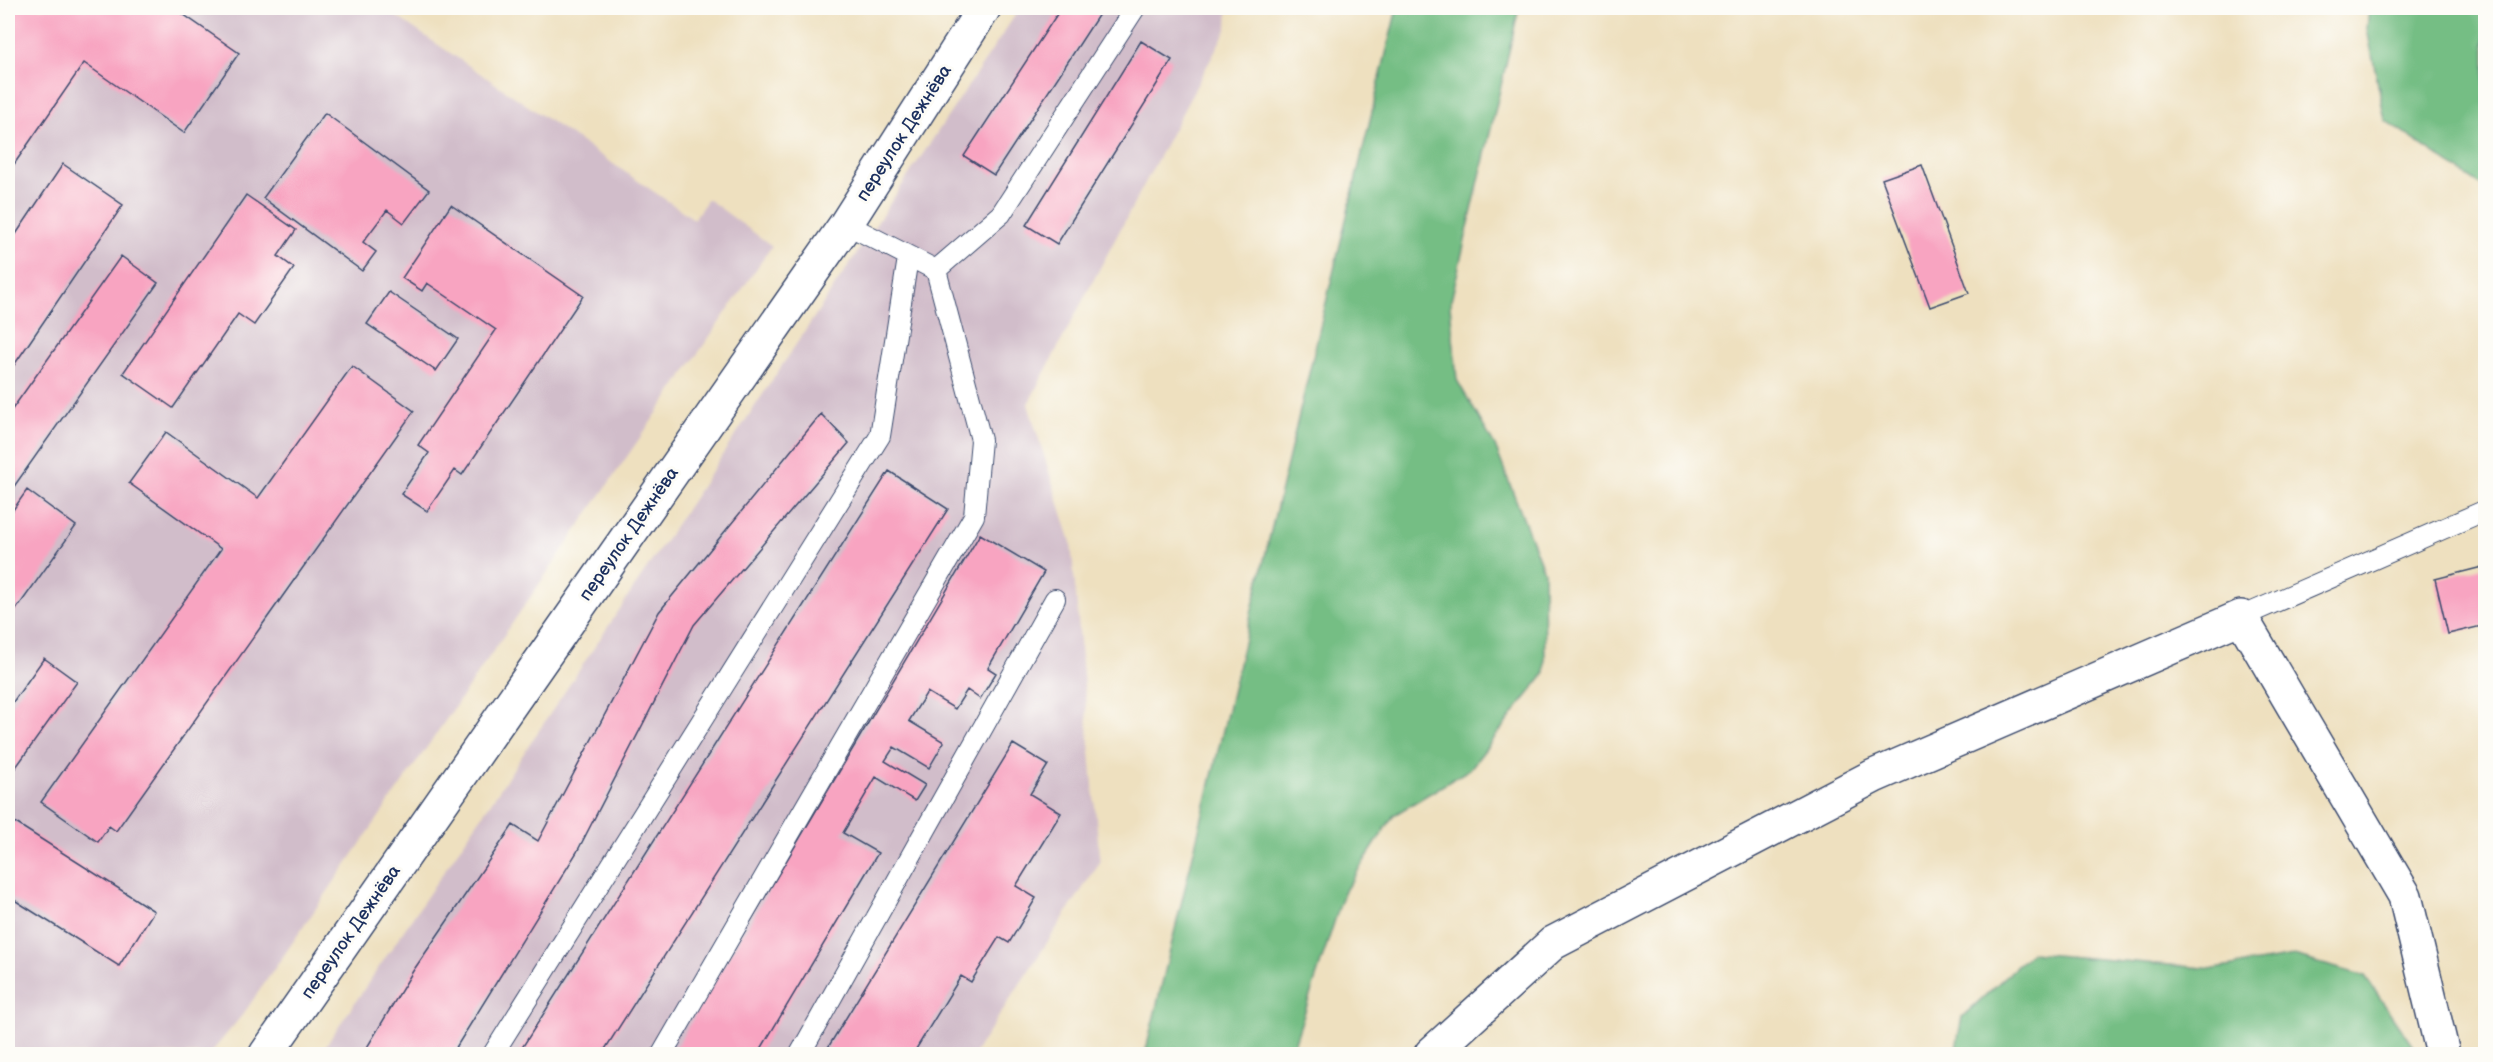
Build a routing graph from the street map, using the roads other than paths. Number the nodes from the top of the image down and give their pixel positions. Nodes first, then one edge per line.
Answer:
1 (984, 8) edge
2 (1135, 8) edge
3 (846, 224) junction
4 (908, 258) junction
5 (936, 270) junction
6 (2486, 510) edge
7 (1055, 599) dead end
8 (2241, 617) junction
9 (266, 1054) edge
10 (493, 1054) edge
11 (662, 1054) edge
12 (800, 1054) edge
13 (1431, 1054) edge
14 (2443, 1054) edge

1 - 3 street, переулок Дежнёва
2 - 5 lane
3 - 4 lane
3 - 9 street, переулок Дежнёва
4 - 5 lane
4 - 10 lane
5 - 11 lane
6 - 8 lane
7 - 12 lane
8 - 13 street
8 - 14 street

